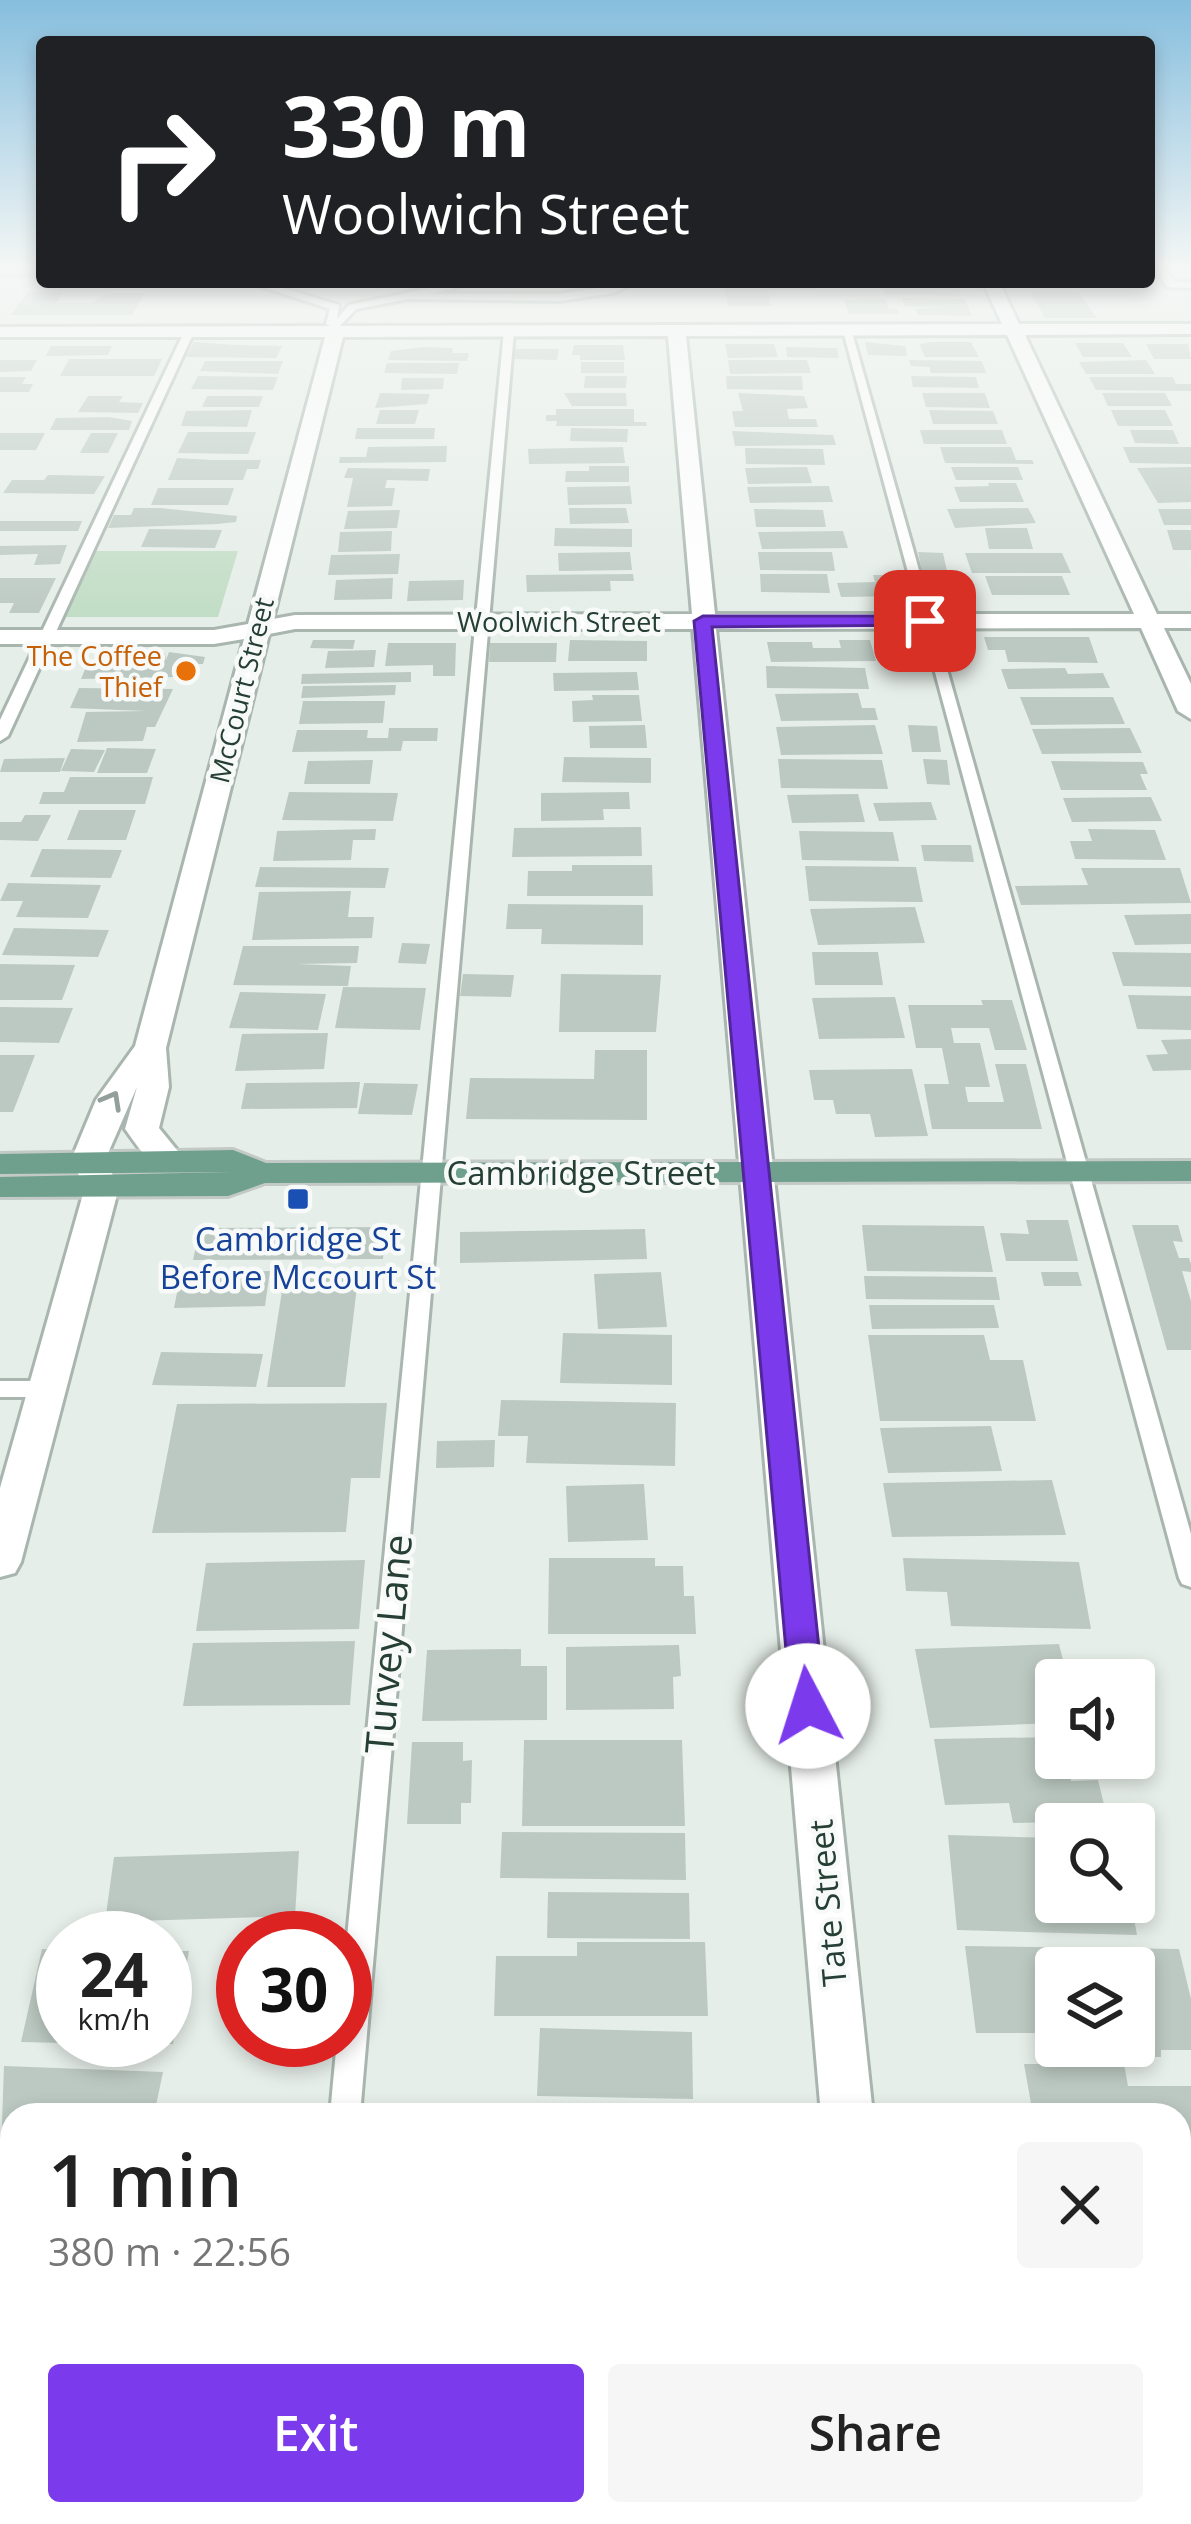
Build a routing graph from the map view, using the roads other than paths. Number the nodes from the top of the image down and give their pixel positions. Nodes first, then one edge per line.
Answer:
1 (164, 386) edge
2 (321, 386) edge
3 (504, 386) edge
4 (681, 386) edge
5 (861, 386) edge
6 (1039, 386) edge
7 (480, 621) junction
8 (703, 621) junction
9 (925, 621) junction
10 (1149, 621) junction
11 (1191, 621) edge
12 (256, 629) junction
13 (0, 637) edge
14 (46, 637) junction
15 (1191, 711) edge
16 (0, 736) edge
17 (151, 1048) junction
18 (168, 1160) junction
19 (0, 1164) edge
20 (1078, 1171) junction
21 (1191, 1171) edge
22 (757, 1172) junction
23 (95, 1173) junction
24 (260, 1173) junction
25 (430, 1173) junction
26 (0, 1187) edge
27 (0, 1389) edge
28 (47, 1389) junction
29 (0, 1562) edge
30 (1191, 1578) edge
31 (346, 2103) edge
32 (846, 2103) edge

1 - 14 lane
2 - 12 street, McCourt Street
3 - 7 lane, Turvey Lane
4 - 8 street, Tate Street
5 - 9 lane
6 - 10 street
7 - 8 street, Woolwich Street
7 - 12 street, Woolwich Street
7 - 25 lane, Turvey Lane
8 - 9 street, Woolwich Street
8 - 22 street, Tate Street
9 - 10 street, Woolwich Street
9 - 20 lane
10 - 11 street, Woolwich Street
10 - 15 street
12 - 14 street, Woolwich Street
12 - 17 street, McCourt Street
13 - 14 street, Woolwich Street
14 - 16 lane
17 - 18 street, McCourt Street
23 -> 17 street, McCourt Street
18 - 23 main road, Cambridge Street
18 - 24 main road, Cambridge Street
19 - 23 main road, Cambridge Street
20 - 21 main road, Cambridge Street
20 - 22 main road, Cambridge Street
20 - 30 lane
22 - 25 main road, Cambridge Street
22 - 32 street, Tate Street
23 - 24 main road, Cambridge Street
23 - 26 main road, Cambridge Street
23 - 28 street, McCourt Street
24 - 25 main road, Cambridge Street
25 - 31 lane, Turvey Lane
27 - 28 lane
28 - 29 street, McCourt Street

